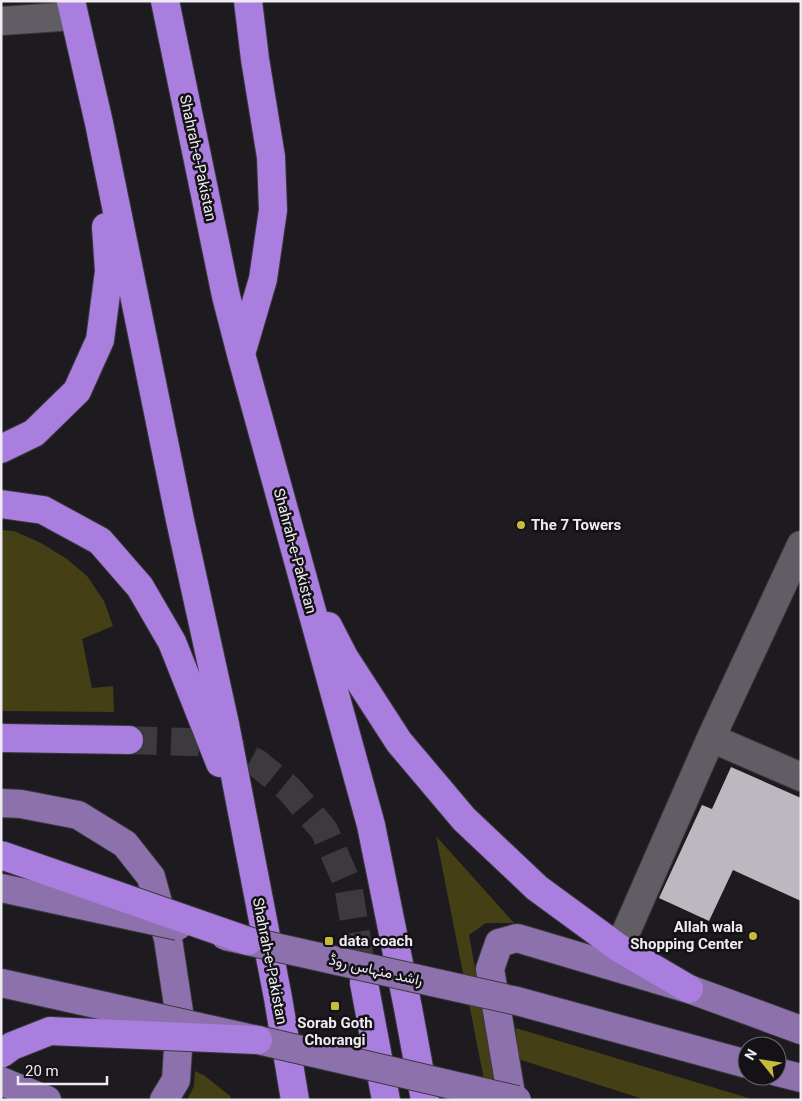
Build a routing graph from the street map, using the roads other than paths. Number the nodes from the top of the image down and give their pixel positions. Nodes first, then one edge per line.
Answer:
1 (165, 1) edge
2 (248, 1) edge
3 (73, 9) edge
4 (1, 21) edge
5 (99, 123) junction
6 (241, 354) junction
7 (1, 449) edge
8 (1, 504) edge
9 (801, 545) edge
10 (299, 566) junction
11 (1, 738) edge
12 (711, 738) junction
13 (129, 740) tunnel mouth
14 (801, 777) edge
15 (1, 803) edge
16 (244, 825) junction
17 (1, 854) edge
18 (1, 888) edge
19 (248, 941) junction
20 (619, 948) junction
21 (1, 983) edge
22 (364, 983) tunnel mouth
23 (689, 989) junction
24 (278, 998) junction
25 (801, 1030) edge
26 (258, 1040) junction
27 (1, 1054) edge
28 (737, 1061) edge
29 (787, 1074) edge
30 (801, 1078) edge
31 (1, 1081) edge
32 (47, 1100) edge
33 (164, 1100) edge
34 (278, 1100) edge
35 (295, 1100) edge
36 (386, 1100) edge
37 (424, 1100) edge
38 (512, 1100) edge
39 (517, 1100) edge

1 - 6 highway, Shahrah-e-Pakistan
2 - 6 highway
3 - 4 street
3 - 5 highway, Shahrah-e-Pakistan
5 - 7 highway
5 - 16 highway, Shahrah-e-Pakistan
6 - 10 highway, Shahrah-e-Pakistan
8 - 16 highway
9 - 12 street
10 - 20 highway
10 - 37 highway, Shahrah-e-Pakistan
11 - 13 highway
12 - 14 street
12 - 20 street
15 - 33 main road
16 - 24 highway, Shahrah-e-Pakistan
17 - 19 highway, bridge
18 - 19 main road, راشد منہاس روڈ, bridge
19 - 28 main road, راشد منہاس روڈ, bridge
20 - 23 highway
21 - 26 main road, bridge
22 - 36 highway
23 - 25 main road
23 - 38 main road
24 - 34 highway
24 - 35 highway, Shahrah-e-Pakistan
26 - 27 highway, bridge
26 - 39 main road, bridge
29 - 30 main road
31 - 32 main road

